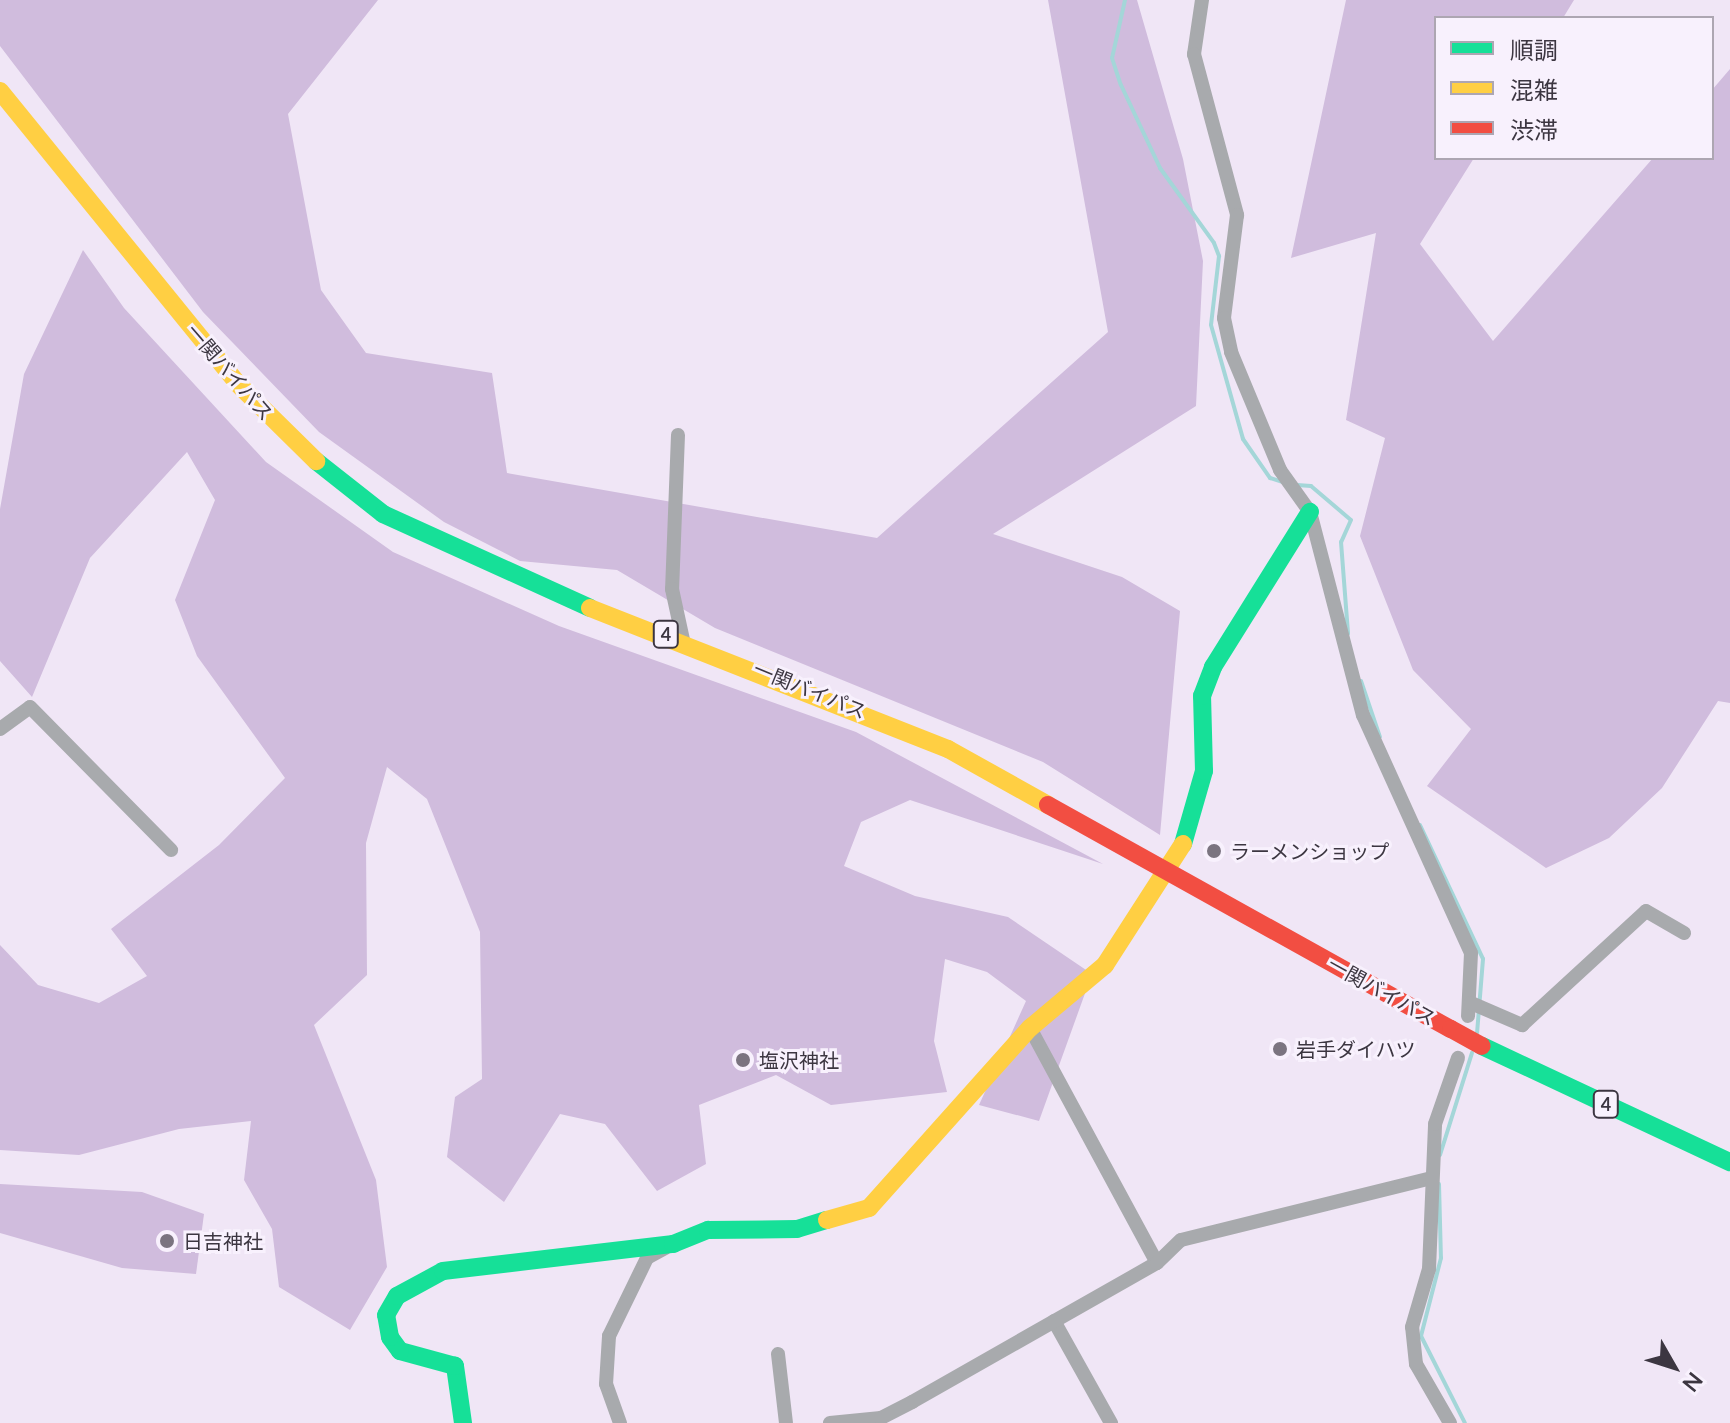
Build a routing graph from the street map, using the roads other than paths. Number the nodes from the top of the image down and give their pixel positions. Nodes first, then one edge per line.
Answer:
1 (1202, 0) edge
2 (0, 91) edge
3 (678, 435) dead end
4 (1310, 512) junction
5 (683, 640) junction
6 (0, 729) edge
7 (171, 850) dead end
8 (1171, 873) junction
9 (1684, 933) dead end
10 (1030, 1028) junction
11 (1458, 1058) dead end
12 (1730, 1162) edge
13 (1428, 1179) junction
14 (673, 1244) junction
15 (1157, 1263) junction
16 (1054, 1321) junction
17 (778, 1354) dead end
18 (463, 1423) edge
19 (620, 1423) edge
20 (786, 1423) edge
21 (830, 1423) edge
22 (1111, 1423) edge
23 (1450, 1423) edge

1 - 4 street
2 - 5 main road, 一関バイパス / 4
3 - 5 street
4 - 8 main road
4 - 9 street
5 - 8 main road, 一関バイパス / 4
6 - 7 street
8 - 10 main road
8 - 12 main road, 一関バイパス / 4, bridge
10 - 14 main road
10 - 15 street
11 - 13 street
13 - 15 street
13 - 23 street
14 - 18 main road
14 - 19 street
15 - 16 street
16 - 21 street
16 - 22 street
17 - 20 street

